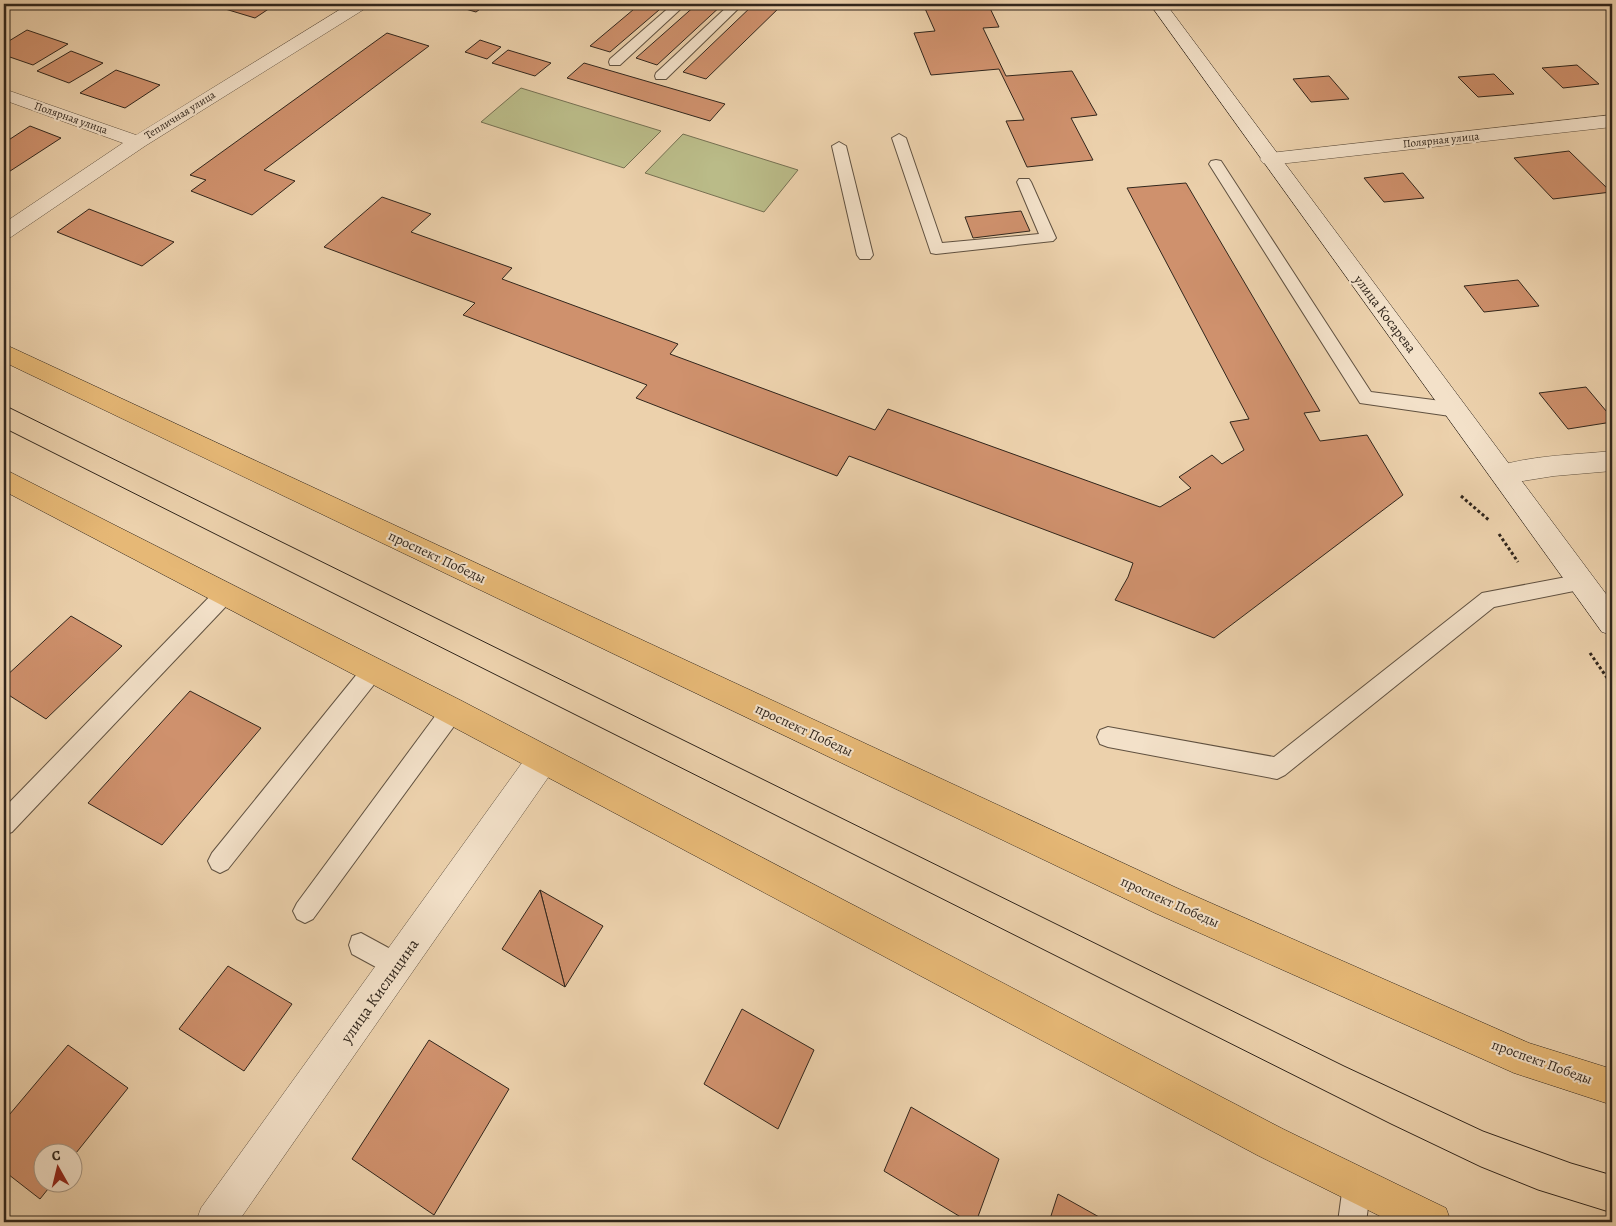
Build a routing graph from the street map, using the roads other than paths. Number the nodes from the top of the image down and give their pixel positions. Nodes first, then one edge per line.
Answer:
1 (360, 4) edge
2 (680, 4) edge
3 (737, 4) edge
4 (1158, 4) edge
5 (615, 62) dead end
6 (661, 76) dead end
7 (4, 94) edge
8 (1612, 121) edge
9 (899, 138) dead end
10 (138, 142) junction
11 (839, 146) dead end
12 (1270, 159) junction
13 (1216, 164) dead end
14 (1024, 182) dead end
15 (4, 232) edge
16 (865, 255) dead end
17 (4, 352) edge
18 (1457, 410) junction
19 (1612, 461) edge
20 (1504, 474) junction
21 (4, 478) edge
22 (1582, 582) junction
23 (225, 594) junction
24 (1612, 624) edge
25 (373, 670) junction
26 (452, 711) junction
27 (1108, 737) dead end
28 (543, 759) junction
29 (4, 824) edge
30 (220, 861) dead end
31 (305, 911) dead end
32 (361, 945) dead end
33 (398, 967) junction
34 (1612, 1087) edge
35 (1357, 1185) junction
36 (215, 1222) edge
37 (1352, 1222) edge
38 (1432, 1222) edge

1 - 10 street, Тепличная улица
2 - 5 lane
3 - 6 lane
4 - 12 street, улица Косарева
7 - 10 street, Полярная улица
8 - 12 street, Полярная улица
9 - 14 lane
10 - 15 street, Тепличная улица
11 - 16 lane
12 - 18 street, улица Косарева
13 - 18 lane
17 - 34 main road, проспект Победы
18 - 20 street, улица Косарева
19 - 20 street
20 - 22 street, улица Косарева
21 - 23 main road
22 - 24 street, улица Косарева
22 - 27 lane
23 - 25 main road
23 - 29 lane
25 - 26 main road
25 - 30 lane
26 - 28 main road
26 - 31 lane
28 - 33 street, улица Кислицина
28 - 35 main road
32 - 33 lane
33 - 36 street, улица Кислицина
35 - 37 lane
35 - 38 main road

